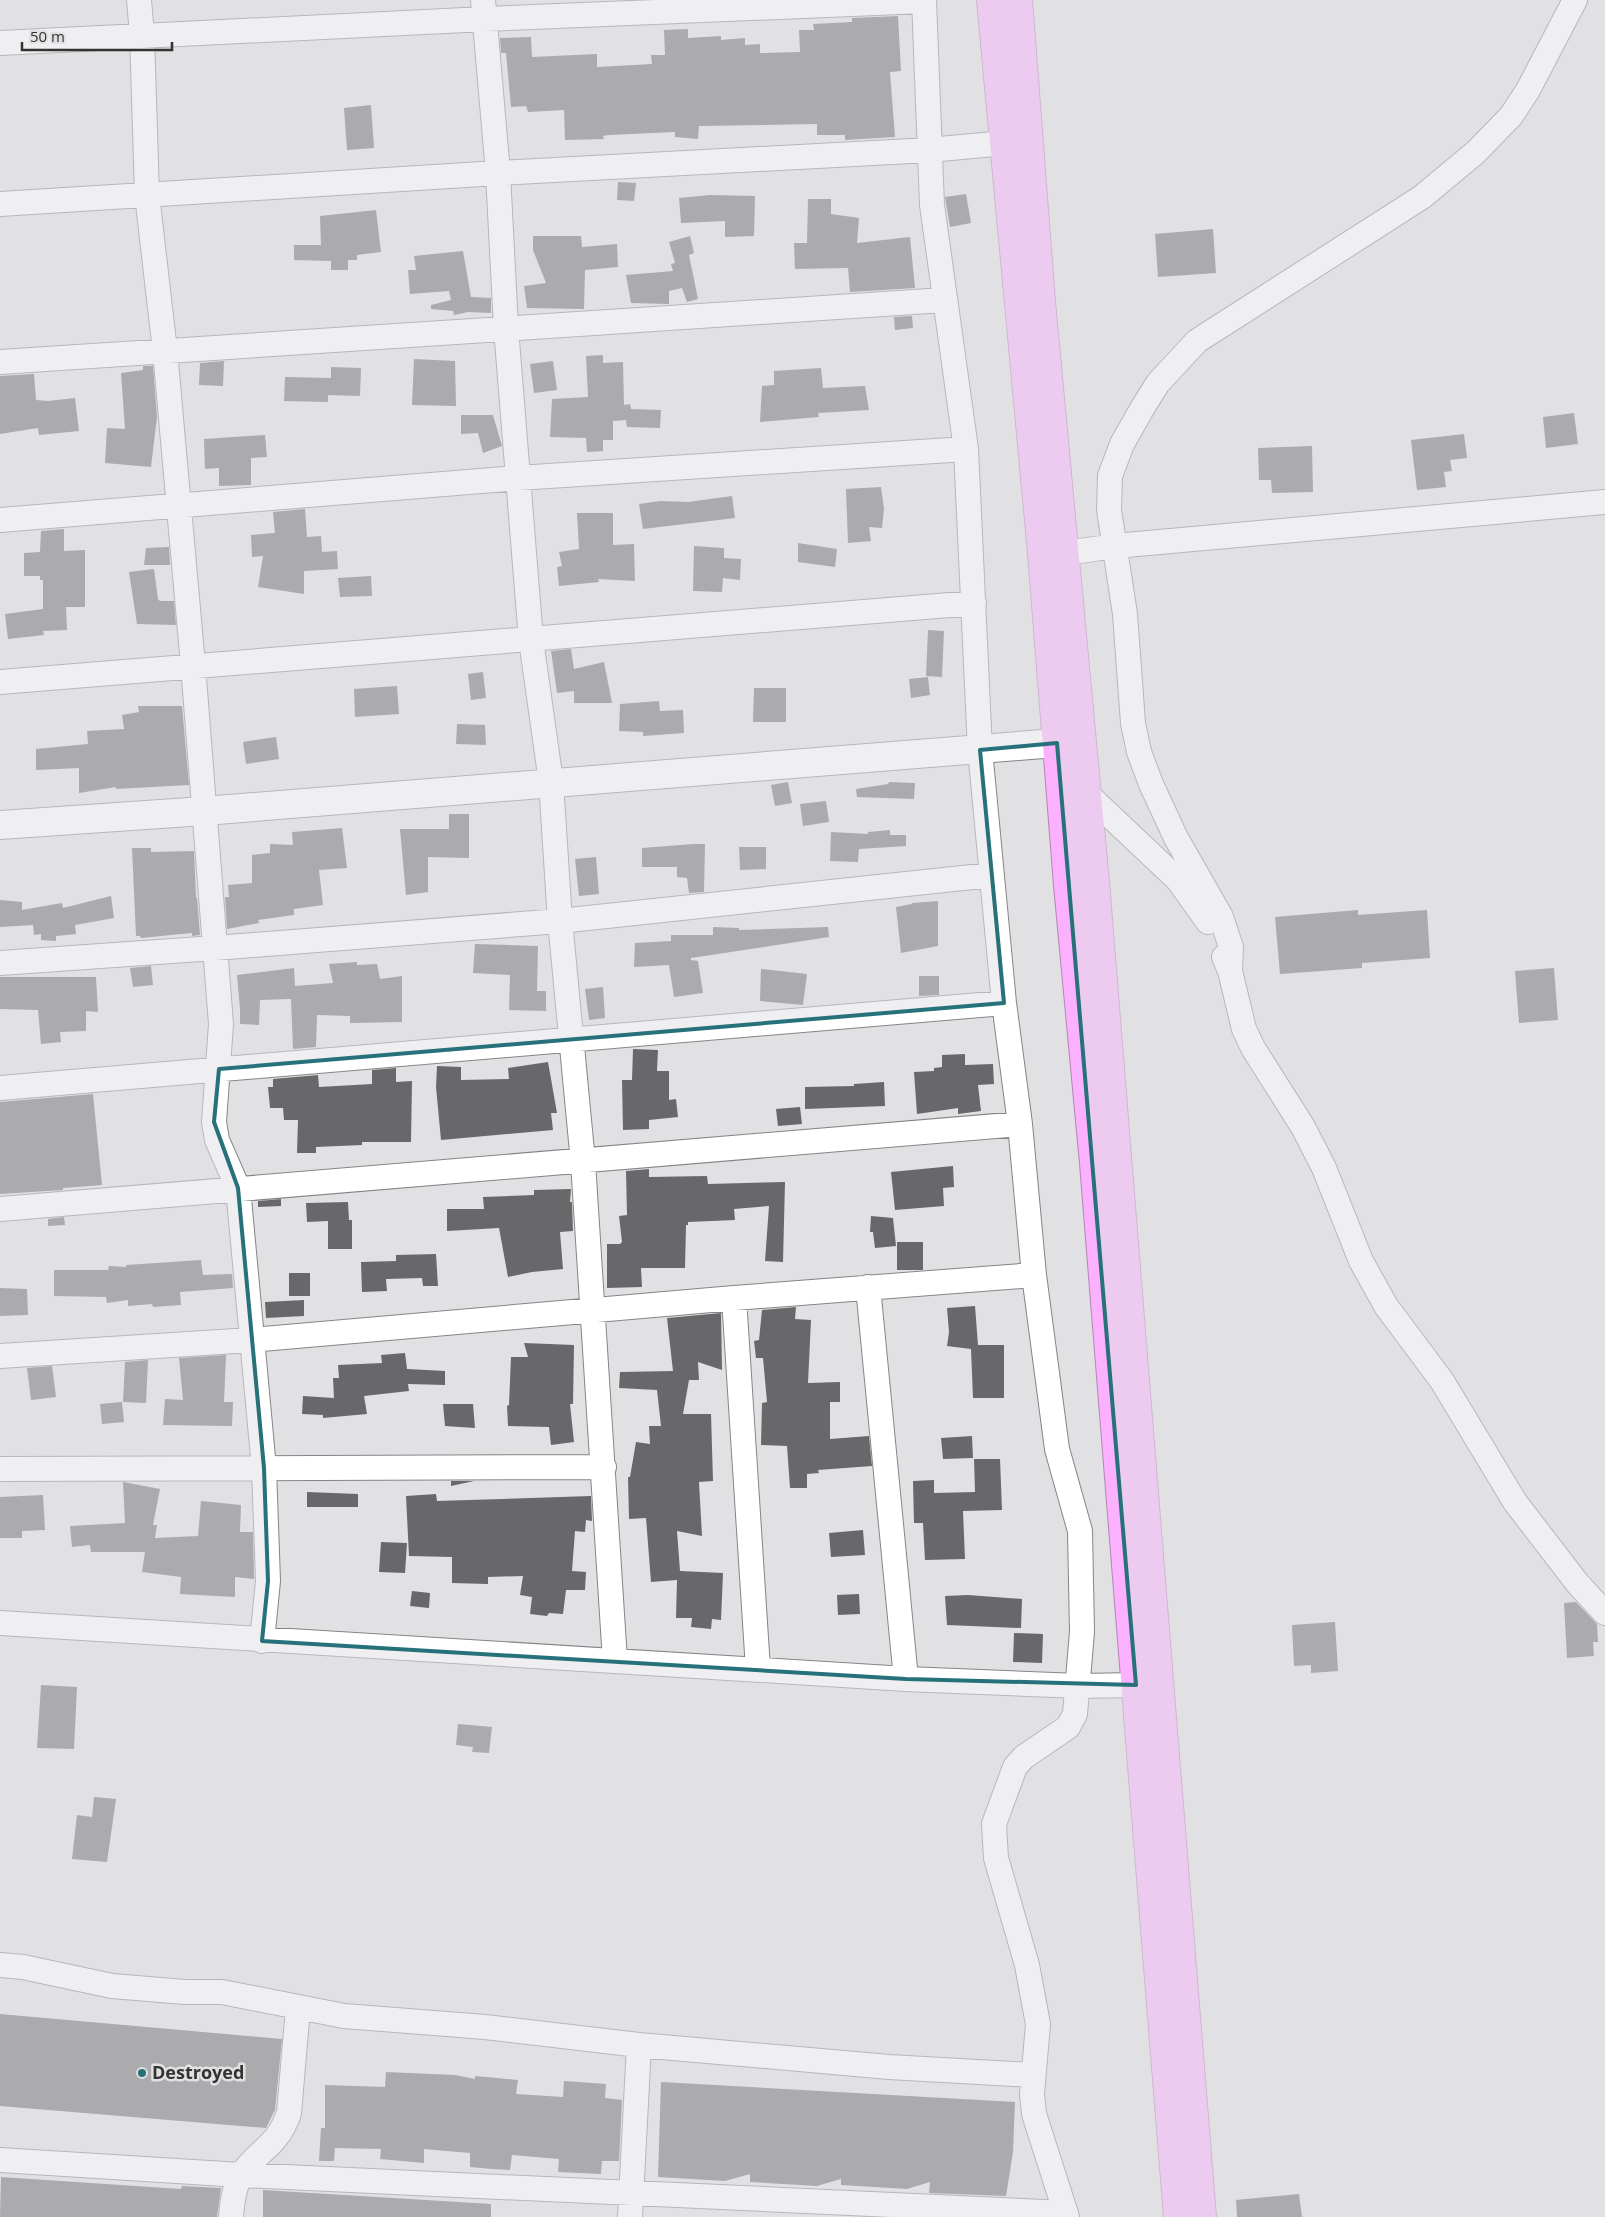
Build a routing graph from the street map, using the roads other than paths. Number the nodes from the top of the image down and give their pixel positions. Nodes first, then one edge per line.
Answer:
1 (139, 0) edge
2 (991, 0) edge
3 (1018, 0) edge
4 (1575, 0) edge
5 (924, 1) edge
6 (484, 9) edge
7 (142, 35) junction
8 (0, 43) edge
9 (1005, 143) junction
10 (929, 150) junction
11 (498, 173) junction
12 (147, 195) junction
13 (0, 204) edge
14 (944, 300) junction
15 (506, 328) junction
16 (166, 351) junction
17 (0, 362) edge
18 (966, 449) junction
19 (518, 478) junction
20 (1605, 502) edge
21 (178, 506) junction
22 (0, 520) edge
23 (1115, 546) junction
24 (1066, 553) junction
25 (974, 603) junction
26 (531, 640) junction
27 (193, 665) junction
28 (0, 682) edge
29 (1069, 742) junction
30 (980, 750) junction
31 (550, 782) junction
32 (1086, 793) junction
33 (204, 811) junction
34 (0, 825) edge
35 (991, 875) junction
36 (560, 921) junction
37 (215, 948) junction
38 (0, 963) edge
39 (1230, 971) junction
40 (1004, 1003) junction
41 (570, 1039) junction
42 (219, 1069) junction
43 (0, 1088) edge
44 (1020, 1124) junction
45 (583, 1162) junction
46 (238, 1188) junction
47 (0, 1209) edge
48 (1034, 1275) junction
49 (868, 1287) junction
50 (734, 1298) junction
51 (592, 1310) junction
52 (251, 1340) junction
53 (0, 1356) edge
54 (604, 1467) junction
55 (264, 1468) junction
56 (0, 1469) edge
57 (1605, 1613) edge
58 (0, 1623) edge
59 (262, 1641) junction
60 (615, 1661) junction
61 (758, 1669) junction
62 (906, 1679) junction
63 (1136, 1685) junction
64 (1079, 1686) junction
65 (0, 1966) edge
66 (298, 2008) junction
67 (639, 2045) junction
68 (1033, 2075) junction
69 (0, 2160) edge
70 (241, 2175) junction
71 (632, 2193) junction
72 (1067, 2215) edge
73 (231, 2217) edge
74 (630, 2217) edge
75 (1178, 2217) edge
76 (1202, 2217) edge

1 - 7 street
2 - 9 highway
3 - 24 highway
4 - 23 street
5 - 6 street
5 - 10 street
6 - 7 street
6 - 11 street
7 - 8 street
7 - 12 street
9 - 10 street
9 - 29 highway
10 - 11 street
10 - 14 street
11 - 12 street
11 - 15 street
12 - 13 street
12 - 16 street
14 - 15 street
14 - 18 street
15 - 16 street
15 - 19 street
16 - 17 street
16 - 21 street
18 - 19 street
18 - 25 street
19 - 21 street
19 - 26 street
20 - 23 street
21 - 22 street
21 - 27 street
23 - 24 street
23 - 39 street
24 - 29 highway
25 - 26 street
25 - 30 street
26 - 27 street
26 - 31 street
27 - 28 street
27 - 33 street
29 - 30 street
29 - 32 highway
29 - 63 highway
30 - 31 street
30 - 35 street
31 - 33 street
31 - 36 street
32 - 39 street
32 - 76 highway
33 - 34 street
33 - 37 street
35 - 36 street
35 - 40 street
36 - 37 street
36 - 41 street
37 - 38 street
37 - 42 street
39 - 57 street
40 - 41 street
40 - 44 street
41 - 42 street
41 - 45 street
42 - 43 street
42 - 46 street
44 - 45 street
44 - 48 street
45 - 46 street
45 - 51 street
46 - 47 street
46 - 52 street
48 - 49 street
48 - 64 street
49 - 50 street
49 - 62 street
50 - 51 street
50 - 61 street
51 - 52 street
51 - 54 street
52 - 53 street
52 - 55 street
54 - 55 street
54 - 60 street
55 - 56 street
55 - 59 street
58 - 59 street
59 - 60 street
60 - 61 street
61 - 62 street
62 - 64 street
63 - 64 street
63 - 75 highway
64 - 68 street
65 - 66 street
66 - 67 street
66 - 70 street
67 - 68 street
67 - 71 street
68 - 72 street
69 - 70 street
70 - 71 street
70 - 73 street
71 - 72 street
71 - 74 street

